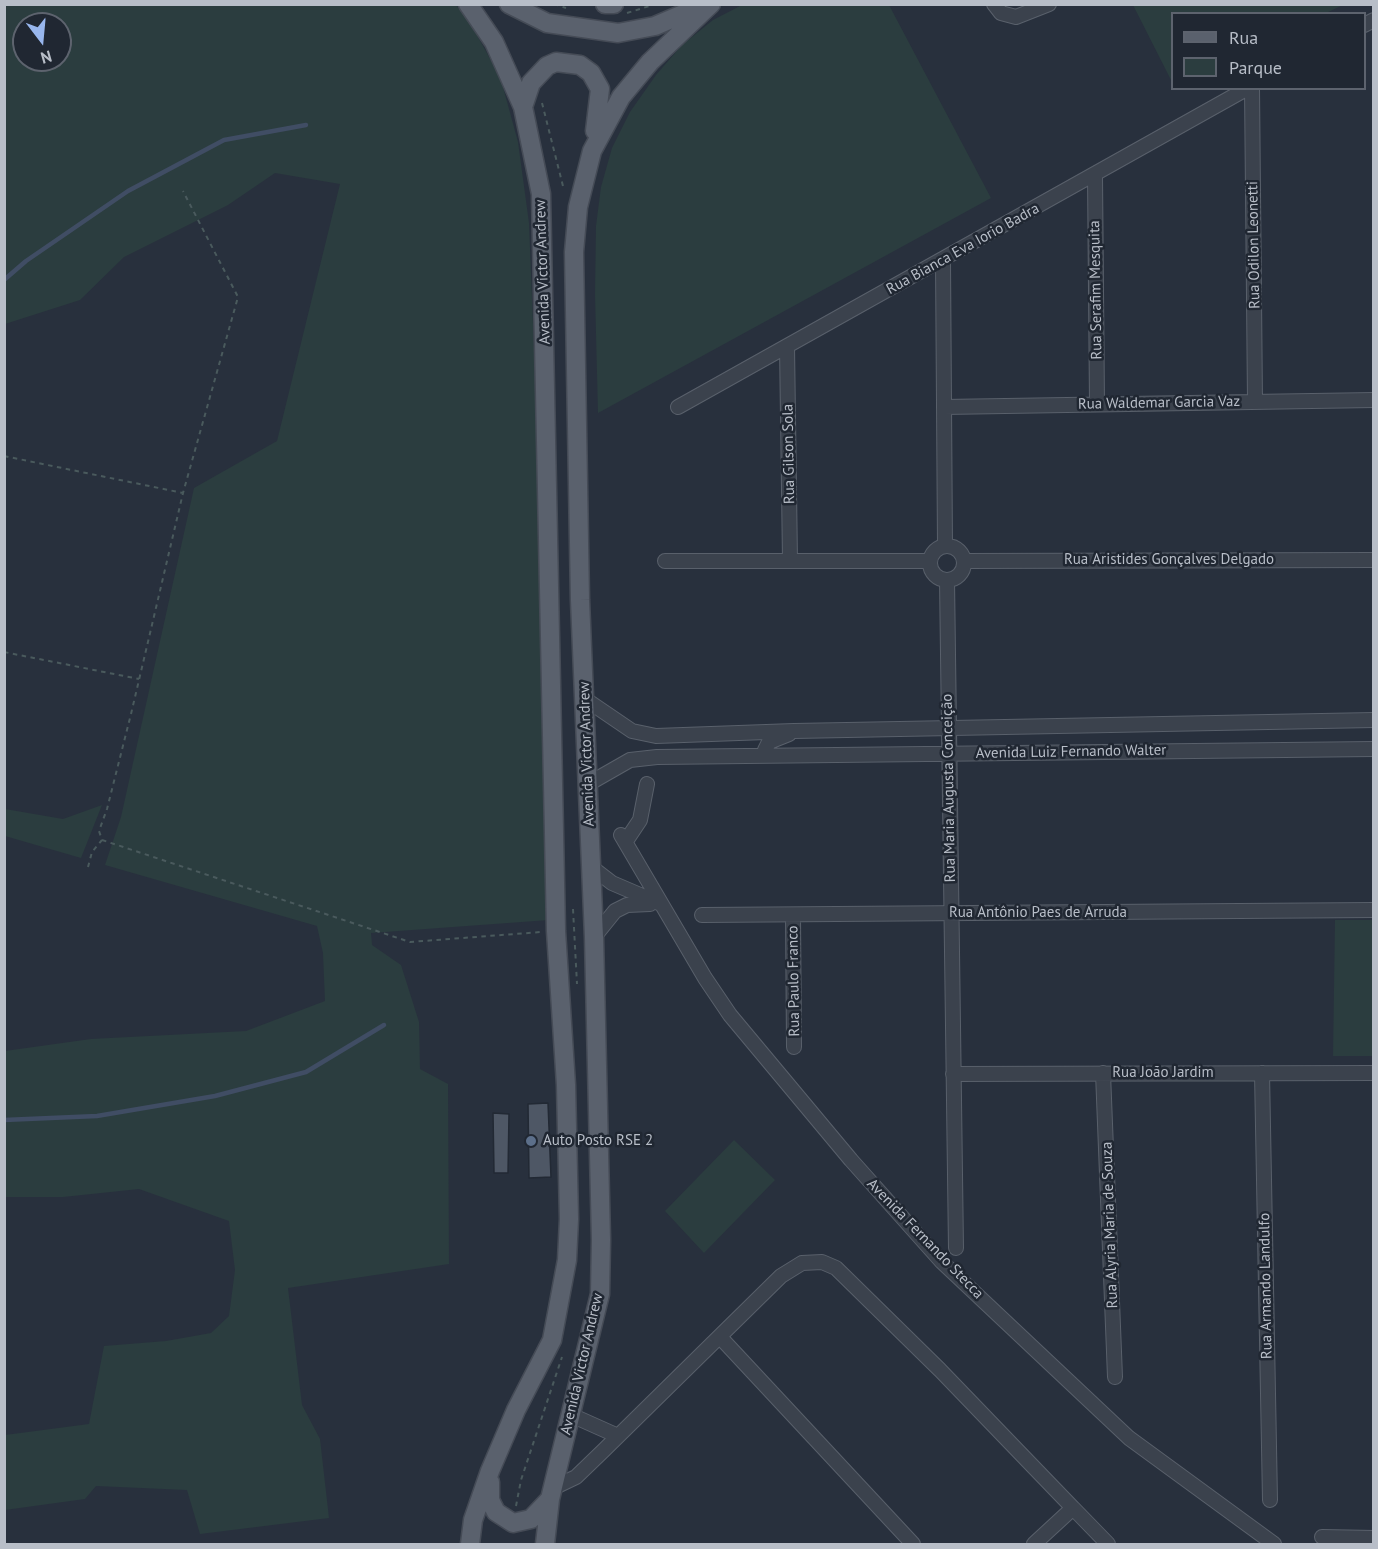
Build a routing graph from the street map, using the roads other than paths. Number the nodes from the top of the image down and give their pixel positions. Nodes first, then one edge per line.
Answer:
1 (468, 4) edge
2 (509, 4) edge
3 (705, 4) edge
4 (711, 4) edge
5 (994, 4) edge
6 (1049, 4) edge
7 (1246, 90) edge
8 (1250, 90) edge
9 (523, 107) junction
10 (592, 151) junction
11 (1095, 176) junction
12 (943, 261) junction
13 (787, 346) junction
14 (1374, 400) edge
15 (1255, 402) junction
16 (1097, 404) junction
17 (678, 407) dead end
18 (944, 407) junction
19 (945, 546) junction
20 (1374, 560) edge
21 (665, 561) dead end
22 (790, 561) junction
23 (930, 561) junction
24 (964, 561) junction
25 (946, 580) junction
26 (585, 699) junction
27 (1374, 720) edge
28 (949, 728) junction
29 (794, 730) junction
30 (1374, 749) edge
31 (949, 753) junction
32 (769, 755) junction
33 (588, 784) junction
34 (647, 784) dead end
35 (591, 866) junction
36 (661, 904) junction
37 (1374, 910) edge
38 (951, 914) junction
39 (702, 915) dead end
40 (793, 915) junction
41 (594, 937) junction
42 (794, 1047) dead end
43 (1103, 1073) junction
44 (1262, 1073) junction
45 (1374, 1073) edge
46 (953, 1074) junction
47 (956, 1248) dead end
48 (720, 1337) junction
49 (1116, 1377) dead end
50 (571, 1415) junction
51 (618, 1436) junction
52 (490, 1471) junction
53 (552, 1493) junction
54 (1270, 1500) dead end
55 (1073, 1508) junction
56 (1322, 1537) dead end
57 (1374, 1538) edge
58 (470, 1545) edge
59 (545, 1545) edge
60 (913, 1545) edge
61 (1034, 1545) edge
62 (1108, 1545) edge
63 (1274, 1545) edge

1 - 9 main road, Avenida Victor Andrew
2 - 3 main road
4 - 10 main road, Avenida Victor Andrew
5 - 6 street
7 - 11 street, Rua Bianca Eva Iorio Badra
8 - 15 street, Rua Odilon Leonetti
9 - 10 main road
9 - 52 main road, Avenida Victor Andrew
10 - 26 main road, Avenida Victor Andrew
11 - 12 street, Rua Bianca Eva Iorio Badra
11 - 16 street, Rua Serafim Mesquita
12 - 13 street, Rua Bianca Eva Iorio Badra
12 - 18 street
13 - 17 street, Rua Bianca Eva Iorio Badra
13 - 22 street, Rua Gilson Sola
14 - 15 street, Rua Waldemar Garcia Vaz
15 - 16 street, Rua Waldemar Garcia Vaz
16 - 18 street, Rua Waldemar Garcia Vaz
18 - 19 street
19 - 23 street
19 - 24 street
20 - 24 street, Rua Aristides Gonçalves Delgado
21 - 22 street
22 - 23 street
23 - 25 street
24 - 25 street
25 - 28 street, Rua Maria Augusta Conceição
26 - 29 street, Avenida Luiz Fernando Walter
26 - 33 main road, Avenida Victor Andrew
27 - 28 street, Avenida Luiz Fernando Walter
28 - 29 street, Avenida Luiz Fernando Walter
28 - 31 street, Rua Maria Augusta Conceição
29 - 32 street, Avenida Luiz Fernando Walter
30 - 31 street, Avenida Luiz Fernando Walter
31 - 32 street, Avenida Luiz Fernando Walter
31 - 38 street, Rua Maria Augusta Conceição
32 - 33 street, Avenida Luiz Fernando Walter
33 - 35 main road, Avenida Victor Andrew
34 - 36 street, Avenida Fernando Stecca
35 - 36 street
35 - 41 main road, Avenida Victor Andrew
36 - 41 street
36 - 63 street, Avenida Fernando Stecca
37 - 38 street, Rua Antônio Paes de Arruda
38 - 40 street, Rua Antônio Paes de Arruda
38 - 46 street, Rua Maria Augusta Conceição
39 - 40 street, Rua Antônio Paes de Arruda
40 - 42 street, Rua Paulo Franco
41 - 50 main road, Avenida Victor Andrew
43 - 44 street, Rua João Jardim
43 - 46 street, Rua João Jardim
43 - 49 street, Rua Alyria Maria de Souza
44 - 45 street, Rua João Jardim
44 - 54 street, Rua Armando Landulfo
46 - 47 street, Rua Maria Augusta Conceição
48 - 51 street
48 - 55 street
48 - 60 street
50 - 51 street
50 - 53 main road, Avenida Victor Andrew
51 - 53 street
52 - 53 main road
52 - 58 main road, Avenida Victor Andrew
53 - 59 main road, Avenida Victor Andrew
55 - 61 street
55 - 62 street
56 - 57 street

